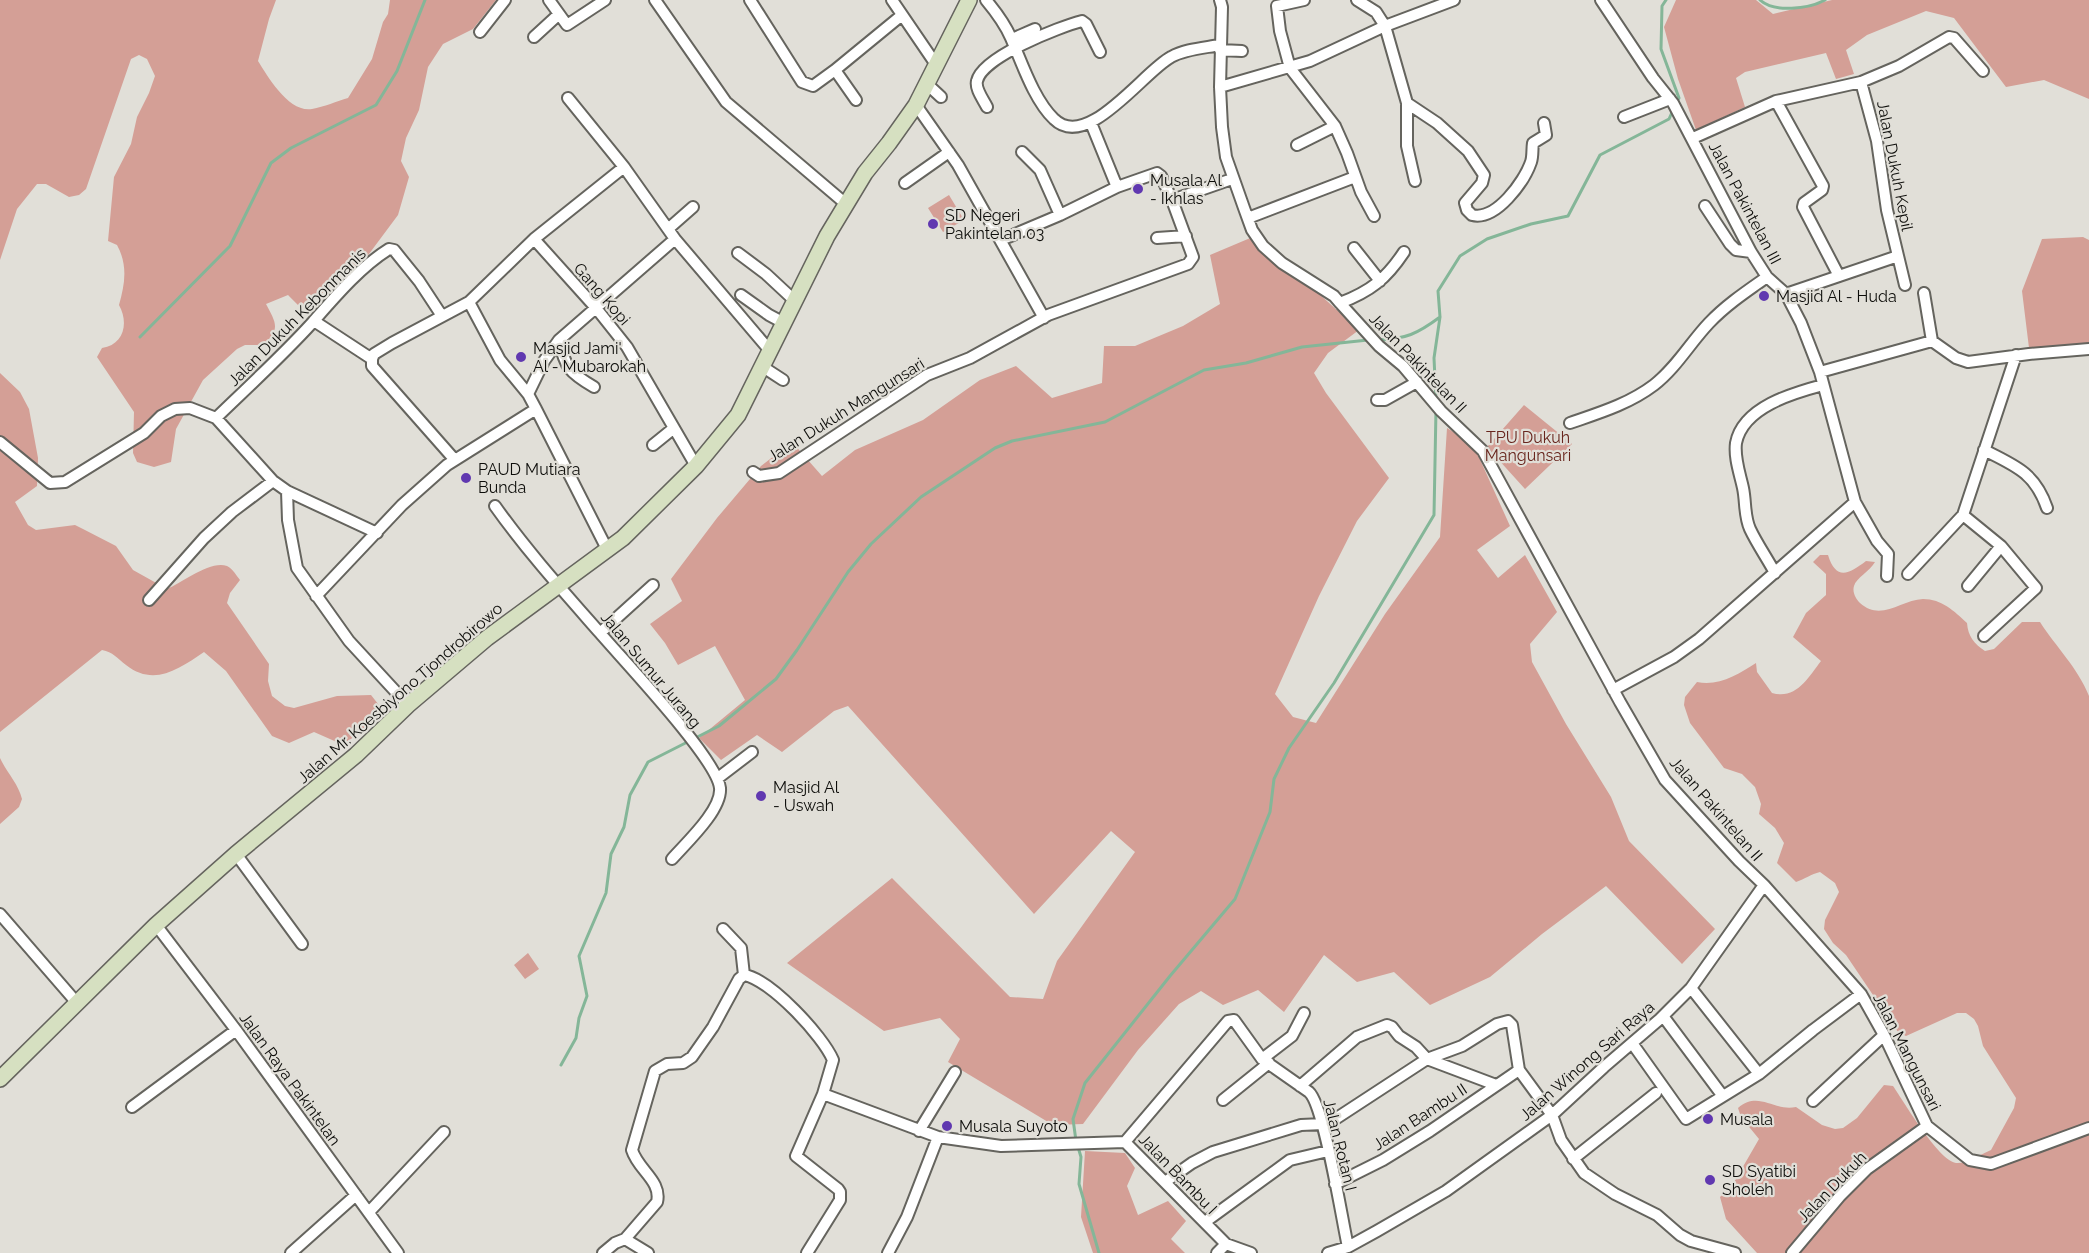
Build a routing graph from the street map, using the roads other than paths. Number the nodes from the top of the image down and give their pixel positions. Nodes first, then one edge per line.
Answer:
1 (505, 0) edge
2 (549, 0) edge
3 (605, 0) edge
4 (750, 0) edge
5 (892, 0) edge
6 (969, 0) edge
7 (986, 0) edge
8 (1220, 0) edge
9 (1304, 0) edge
10 (1357, 0) edge
11 (1454, 0) edge
12 (1601, 0) edge
13 (658, 4) edge
14 (558, 15) junction
15 (902, 15) junction
16 (1384, 26) junction
17 (1035, 29) dead end
18 (480, 32) dead end
19 (534, 37) dead end
20 (1013, 44) junction
21 (1220, 48) junction
22 (1242, 51) dead end
23 (1100, 52) dead end
24 (937, 66) junction
25 (1290, 68) junction
26 (835, 70) junction
27 (1983, 71) dead end
28 (1861, 82) junction
29 (927, 84) junction
30 (1220, 87) junction
31 (941, 97) dead end
32 (568, 98) dead end
33 (856, 100) dead end
34 (1672, 101) junction
35 (1776, 101) junction
36 (1407, 103) junction
37 (916, 105) junction
38 (987, 107) dead end
39 (1624, 117) dead end
40 (1091, 123) junction
41 (1544, 123) dead end
42 (1335, 126) junction
43 (1693, 138) junction
44 (1297, 145) dead end
45 (949, 152) junction
46 (1022, 152) dead end
47 (624, 167) junction
48 (1355, 177) junction
49 (1232, 178) junction
50 (1415, 181) dead end
51 (905, 183) dead end
52 (1117, 187) junction
53 (1172, 200) junction
54 (846, 204) junction
55 (1705, 206) dead end
56 (693, 207) dead end
57 (1060, 215) junction
58 (1374, 216) dead end
59 (1248, 218) junction
60 (668, 229) junction
61 (1186, 236) junction
62 (1157, 238) dead end
63 (534, 239) junction
64 (675, 239) junction
65 (1001, 240) junction
66 (1354, 248) dead end
67 (1404, 252) dead end
68 (1751, 252) junction
69 (738, 253) dead end
70 (1898, 256) junction
71 (1839, 276) junction
72 (1767, 277) junction
73 (1380, 281) junction
74 (1905, 285) dead end
75 (1924, 293) dead end
76 (1786, 294) junction
77 (741, 295) dead end
78 (795, 301) junction
79 (469, 302) junction
80 (1341, 303) junction
81 (596, 308) junction
82 (442, 316) junction
83 (1044, 318) junction
84 (314, 321) junction
85 (784, 323) junction
86 (559, 340) junction
87 (1932, 341) junction
88 (2089, 349) edge
89 (771, 352) junction
90 (2016, 355) junction
91 (372, 359) junction
92 (763, 367) junction
93 (1820, 372) junction
94 (783, 380) dead end
95 (1417, 382) junction
96 (1823, 385) junction
97 (594, 387) dead end
98 (528, 394) junction
99 (1377, 400) dead end
100 (536, 409) junction
101 (216, 418) junction
102 (1570, 423) dead end
103 (674, 428) junction
104 (0, 442) edge
105 (653, 446) dead end
106 (1984, 450) junction
107 (454, 459) junction
108 (696, 466) junction
109 (753, 472) dead end
110 (273, 481) junction
111 (286, 491) junction
112 (1855, 502) junction
113 (495, 506) dead end
114 (2047, 508) dead end
115 (1963, 515) junction
116 (377, 533) junction
117 (2001, 546) junction
118 (607, 549) junction
119 (1775, 573) junction
120 (1908, 574) dead end
121 (1887, 576) dead end
122 (559, 585) junction
123 (653, 585) dead end
124 (1968, 586) dead end
125 (316, 596) junction
126 (149, 600) dead end
127 (600, 633) junction
128 (1984, 636) dead end
129 (1613, 690) junction
130 (408, 705) junction
131 (752, 752) dead end
132 (718, 778) junction
133 (237, 854) junction
134 (672, 859) dead end
135 (1764, 885) junction
136 (0, 914) edge
137 (156, 924) junction
138 (723, 929) dead end
139 (302, 944) dead end
140 (744, 975) junction
141 (1691, 988) junction
142 (1861, 994) junction
143 (77, 1003) junction
144 (1304, 1013) dead end
145 (1663, 1016) junction
146 (1228, 1021) joint
147 (236, 1030) junction
148 (1884, 1035) junction
149 (1632, 1043) junction
150 (1427, 1059) junction
151 (1266, 1061) junction
152 (1519, 1070) junction
153 (954, 1072) dead end
154 (1759, 1074) junction
155 (0, 1079) edge
156 (1496, 1085) junction
157 (1300, 1086) junction
158 (1656, 1093) dead end
159 (823, 1094) junction
160 (1722, 1095) junction
161 (1223, 1100) dead end
162 (1813, 1101) dead end
163 (132, 1107) dead end
164 (1552, 1115) junction
165 (1323, 1125) junction
166 (1927, 1126) junction
167 (2089, 1128) edge
168 (919, 1131) junction
169 (444, 1132) dead end
170 (938, 1137) junction
171 (1125, 1142) junction
172 (1328, 1151) junction
173 (1573, 1159) junction
174 (1165, 1182) junction
175 (1335, 1184) junction
176 (356, 1196) junction
177 (369, 1212) junction
178 (1204, 1222) junction
179 (626, 1239) junction
180 (1226, 1244) junction
181 (1348, 1247) junction
182 (291, 1253) edge
183 (398, 1253) edge
184 (603, 1253) edge
185 (648, 1253) edge
186 (807, 1253) edge
187 (888, 1253) edge
188 (1217, 1253) edge
189 (1251, 1253) edge
190 (1328, 1253) edge
191 (1735, 1253) edge
192 (1792, 1253) edge

1 - 18 street
2 - 14 street
3 - 14 street
4 - 26 street
5 - 15 street
6 - 24 main road, Jalan Mr. Koesbiyono Tjondrobirowo
7 - 20 street
8 - 21 street, Jalan Pakintelan II
9 - 25 street
10 - 16 street
11 - 16 street
12 - 34 street
13 - 54 street
14 - 19 street
15 - 24 street
15 - 26 street
16 - 25 street
16 - 36 street
17 - 20 street
20 - 23 street
20 - 38 street
20 - 40 street
21 - 22 street
21 - 30 street, Jalan Pakintelan II
21 - 40 street
24 - 29 main road, Jalan Mr. Koesbiyono Tjondrobirowo
25 - 30 street
25 - 42 street
26 - 33 street
27 - 28 street, Jalan Dukuh Kepil
28 - 35 street, Jalan Dukuh Kepil
28 - 70 street, Jalan Dukuh Kepil
29 - 31 street
29 - 37 main road, Jalan Mr. Koesbiyono Tjondrobirowo
30 - 49 street, Jalan Pakintelan II
32 - 47 street
34 - 39 street
34 - 43 street, Jalan Pakintelan III
35 - 43 street, Jalan Dukuh Kepil
35 - 71 street
36 - 41 street
36 - 50 street
37 - 45 street
37 - 54 main road, Jalan Mr. Koesbiyono Tjondrobirowo
40 - 52 street
42 - 44 street
42 - 48 street
43 - 68 street, Jalan Pakintelan III
45 - 51 street
45 - 65 street
46 - 57 street
47 - 60 street
47 - 63 street
48 - 58 street
48 - 59 street
49 - 53 street
49 - 59 street, Jalan Pakintelan II
52 - 53 street, Jalan Dukuh Mangunsari
52 - 57 street, Jalan Dukuh Mangunsari
53 - 61 street, Jalan Dukuh Mangunsari
54 - 78 main road, Jalan Mr. Koesbiyono Tjondrobirowo
55 - 68 street
56 - 60 street
57 - 65 street, Jalan Dukuh Mangunsari
59 - 80 street, Jalan Pakintelan II
60 - 64 street
61 - 62 street
61 - 83 street, Jalan Dukuh Mangunsari
63 - 79 street
63 - 81 street, Gang Kopi
64 - 81 street
64 - 89 street
65 - 83 street
66 - 73 street
67 - 73 street
68 - 72 street, Jalan Pakintelan III
69 - 78 street
70 - 71 street, Jalan Dukuh Kepil
70 - 74 street, Jalan Dukuh Kepil
71 - 76 street, Jalan Dukuh Kepil
72 - 76 street, Jalan Pakintelan III
72 - 102 street
73 - 80 street
75 - 87 street
76 - 93 street, Jalan Pakintelan III
77 - 85 street
78 - 85 main road, Jalan Mr. Koesbiyono Tjondrobirowo
79 - 82 street
79 - 98 street
80 - 95 street, Jalan Pakintelan II
81 - 86 street
81 - 103 street, Gang Kopi
82 - 84 street, Jalan Dukuh Kebonmanis
82 - 91 street
83 - 109 street, Jalan Dukuh Mangunsari
84 - 91 street
84 - 101 street, Jalan Dukuh Kebonmanis
85 - 89 main road, Jalan Mr. Koesbiyono Tjondrobirowo
86 - 97 street
86 - 98 street
87 - 90 street
87 - 93 street
88 - 90 street
89 - 92 main road, Jalan Mr. Koesbiyono Tjondrobirowo
90 - 106 street
91 - 107 street
92 - 94 street
92 - 108 main road, Jalan Mr. Koesbiyono Tjondrobirowo
93 - 96 street, Jalan Pakintelan III
95 - 99 street
95 - 129 street, Jalan Pakintelan II
96 - 112 street, Jalan Pakintelan III
96 - 119 street
98 - 100 street
100 - 107 street
100 - 118 street
101 - 104 street
101 - 110 street
103 - 105 street
103 - 108 street, Gang Kopi
106 - 114 street
106 - 115 street
107 - 116 street
108 - 118 main road, Jalan Mr. Koesbiyono Tjondrobirowo
110 - 111 street
110 - 126 street
111 - 116 street
111 - 125 street
112 - 119 street
112 - 121 street, Jalan Pakintelan III
113 - 122 street, Jalan Sumur Jurang
115 - 117 street
115 - 120 street
116 - 125 street
117 - 124 street
117 - 128 street
118 - 122 main road, Jalan Mr. Koesbiyono Tjondrobirowo
119 - 129 street
122 - 127 street, Jalan Sumur Jurang
122 - 130 main road, Jalan Mr. Koesbiyono Tjondrobirowo
123 - 127 street
125 - 130 street
127 - 132 street, Jalan Sumur Jurang
129 - 135 street, Jalan Pakintelan II
130 - 133 main road, Jalan Mr. Koesbiyono Tjondrobirowo
131 - 132 street
132 - 134 street
133 - 137 main road, Jalan Mr. Koesbiyono Tjondrobirowo
133 - 139 street
135 - 141 street, Jalan Winong Sari Raya
135 - 142 street, Jalan Mangunsari
136 - 143 street
137 - 143 main road, Jalan Mr. Koesbiyono Tjondrobirowo
137 - 147 street, Jalan Raya Pakintelan
138 - 140 street
140 - 159 street
140 - 179 street
141 - 145 street, Jalan Winong Sari Raya
141 - 154 street
142 - 148 street, Jalan Mangunsari
142 - 154 street
143 - 155 main road, Jalan Mr. Koesbiyono Tjondrobirowo
144 - 151 street
145 - 149 street, Jalan Winong Sari Raya
145 - 160 street
146 - 151 street, Jalan Rotan I
146 - 171 street, Jalan Bambu I
147 - 163 street
147 - 176 street, Jalan Raya Pakintelan
148 - 162 street
148 - 166 street, Jalan Mangunsari
149 - 160 street
149 - 164 street, Jalan Winong Sari Raya
150 - 152 street
150 - 156 street
150 - 157 street
150 - 165 street
151 - 157 street, Jalan Rotan I
151 - 161 street
152 - 156 street, Jalan Bambu II
152 - 164 street
153 - 168 street
154 - 160 street
156 - 175 street, Jalan Bambu II
157 - 165 street, Jalan Rotan I
158 - 173 street
159 - 168 street
159 - 186 street
164 - 173 street
164 - 181 street, Jalan Winong Sari Raya
165 - 172 street, Jalan Rotan I
165 - 174 street
166 - 167 street
166 - 192 street, Jalan Dukuh
168 - 170 street
169 - 177 street
170 - 171 street
170 - 187 street
171 - 174 street, Jalan Bambu I
172 - 175 street, Jalan Rotan I
172 - 178 street
173 - 191 street
174 - 178 street, Jalan Bambu I
175 - 181 street, Jalan Rotan I
176 - 177 street, Jalan Raya Pakintelan
176 - 182 street
177 - 183 street, Jalan Raya Pakintelan
178 - 180 street, Jalan Bambu I
179 - 184 street
179 - 185 street
180 - 188 street
180 - 189 street, Jalan Bambu I
181 - 190 street, Jalan Winong Sari Raya

